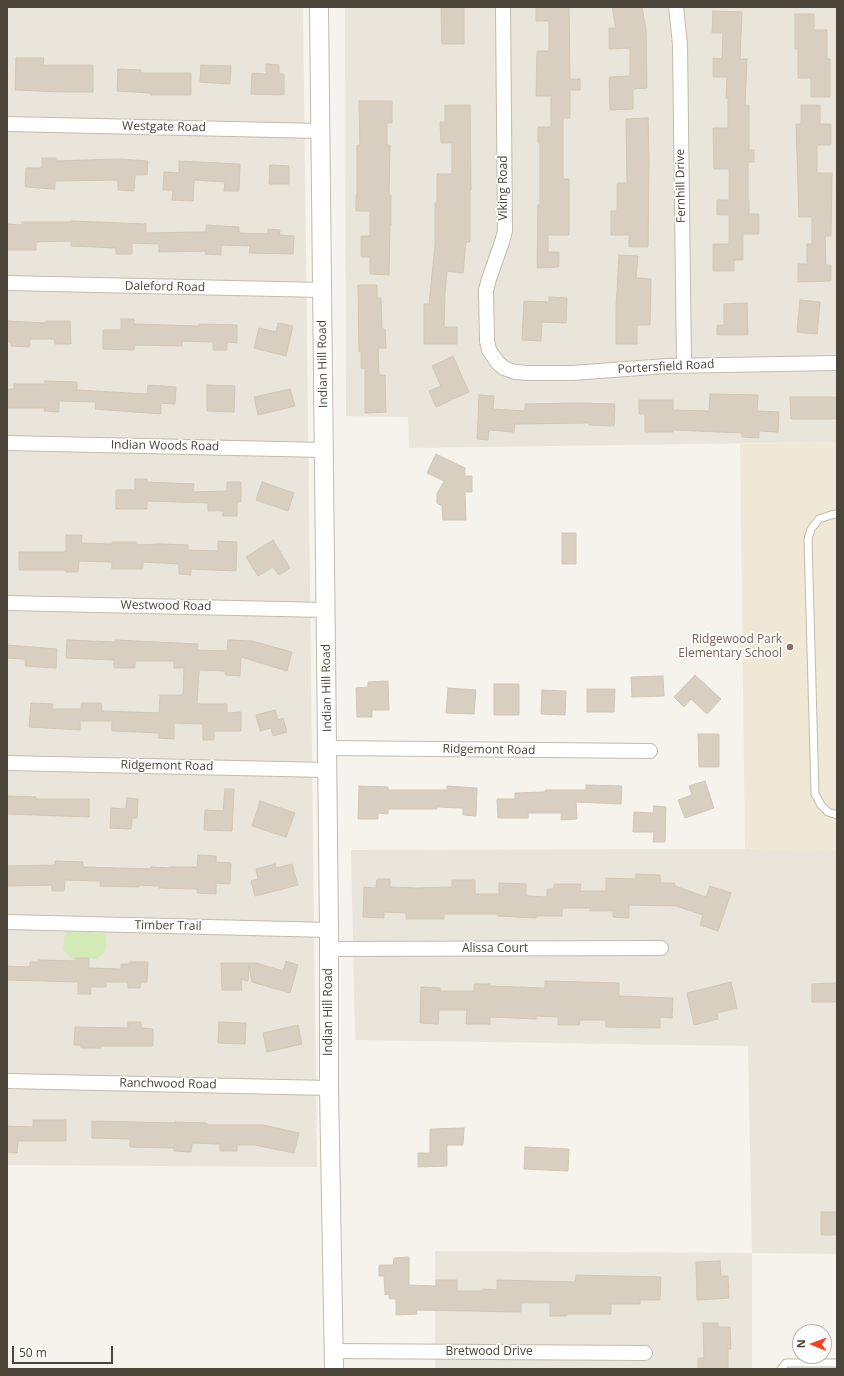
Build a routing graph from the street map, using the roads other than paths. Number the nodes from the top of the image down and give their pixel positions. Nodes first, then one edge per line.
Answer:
1 (319, 7) edge
2 (503, 7) edge
3 (676, 7) edge
4 (7, 124) edge
5 (320, 131) junction
6 (7, 284) edge
7 (322, 290) junction
8 (498, 363) joint
9 (837, 363) edge
10 (684, 366) junction
11 (7, 443) edge
12 (324, 450) junction
13 (837, 514) edge
14 (7, 603) edge
15 (325, 610) junction
16 (328, 748) junction
17 (650, 751) dead end
18 (7, 763) edge
19 (327, 770) junction
20 (837, 815) edge
21 (7, 922) edge
22 (329, 930) junction
23 (661, 948) dead end
24 (329, 949) junction
25 (7, 1081) edge
26 (329, 1088) junction
27 (334, 1351) junction
28 (645, 1353) dead end
29 (837, 1363) edge
30 (334, 1369) edge
31 (781, 1369) edge

1 - 5 street, Indian Hill Road
2 - 8 street, Viking Road
3 - 10 street, Fernhill Drive
4 - 5 street, Westgate Road
5 - 7 street, Indian Hill Road
6 - 7 street, Daleford Road
7 - 12 street, Indian Hill Road
8 - 10 street, Portersfield Road
9 - 10 street, Portersfield Road
11 - 12 street, Indian Woods Road
12 - 15 street, Indian Hill Road
13 - 20 lane
14 - 15 street, Westwood Road
15 - 16 street, Indian Hill Road
16 - 17 street, Ridgemont Road
16 - 19 street, Indian Hill Road
18 - 19 street, Ridgemont Road
19 - 22 street, Indian Hill Road
21 - 22 street, Timber Trail
22 - 24 street, Indian Hill Road
23 - 24 street, Alissa Court
24 - 26 street, Indian Hill Road
25 - 26 street, Ranchwood Road
26 - 27 street, Indian Hill Road
27 - 28 street, Bretwood Drive
27 - 30 street, Indian Hill Road
29 - 31 lane

